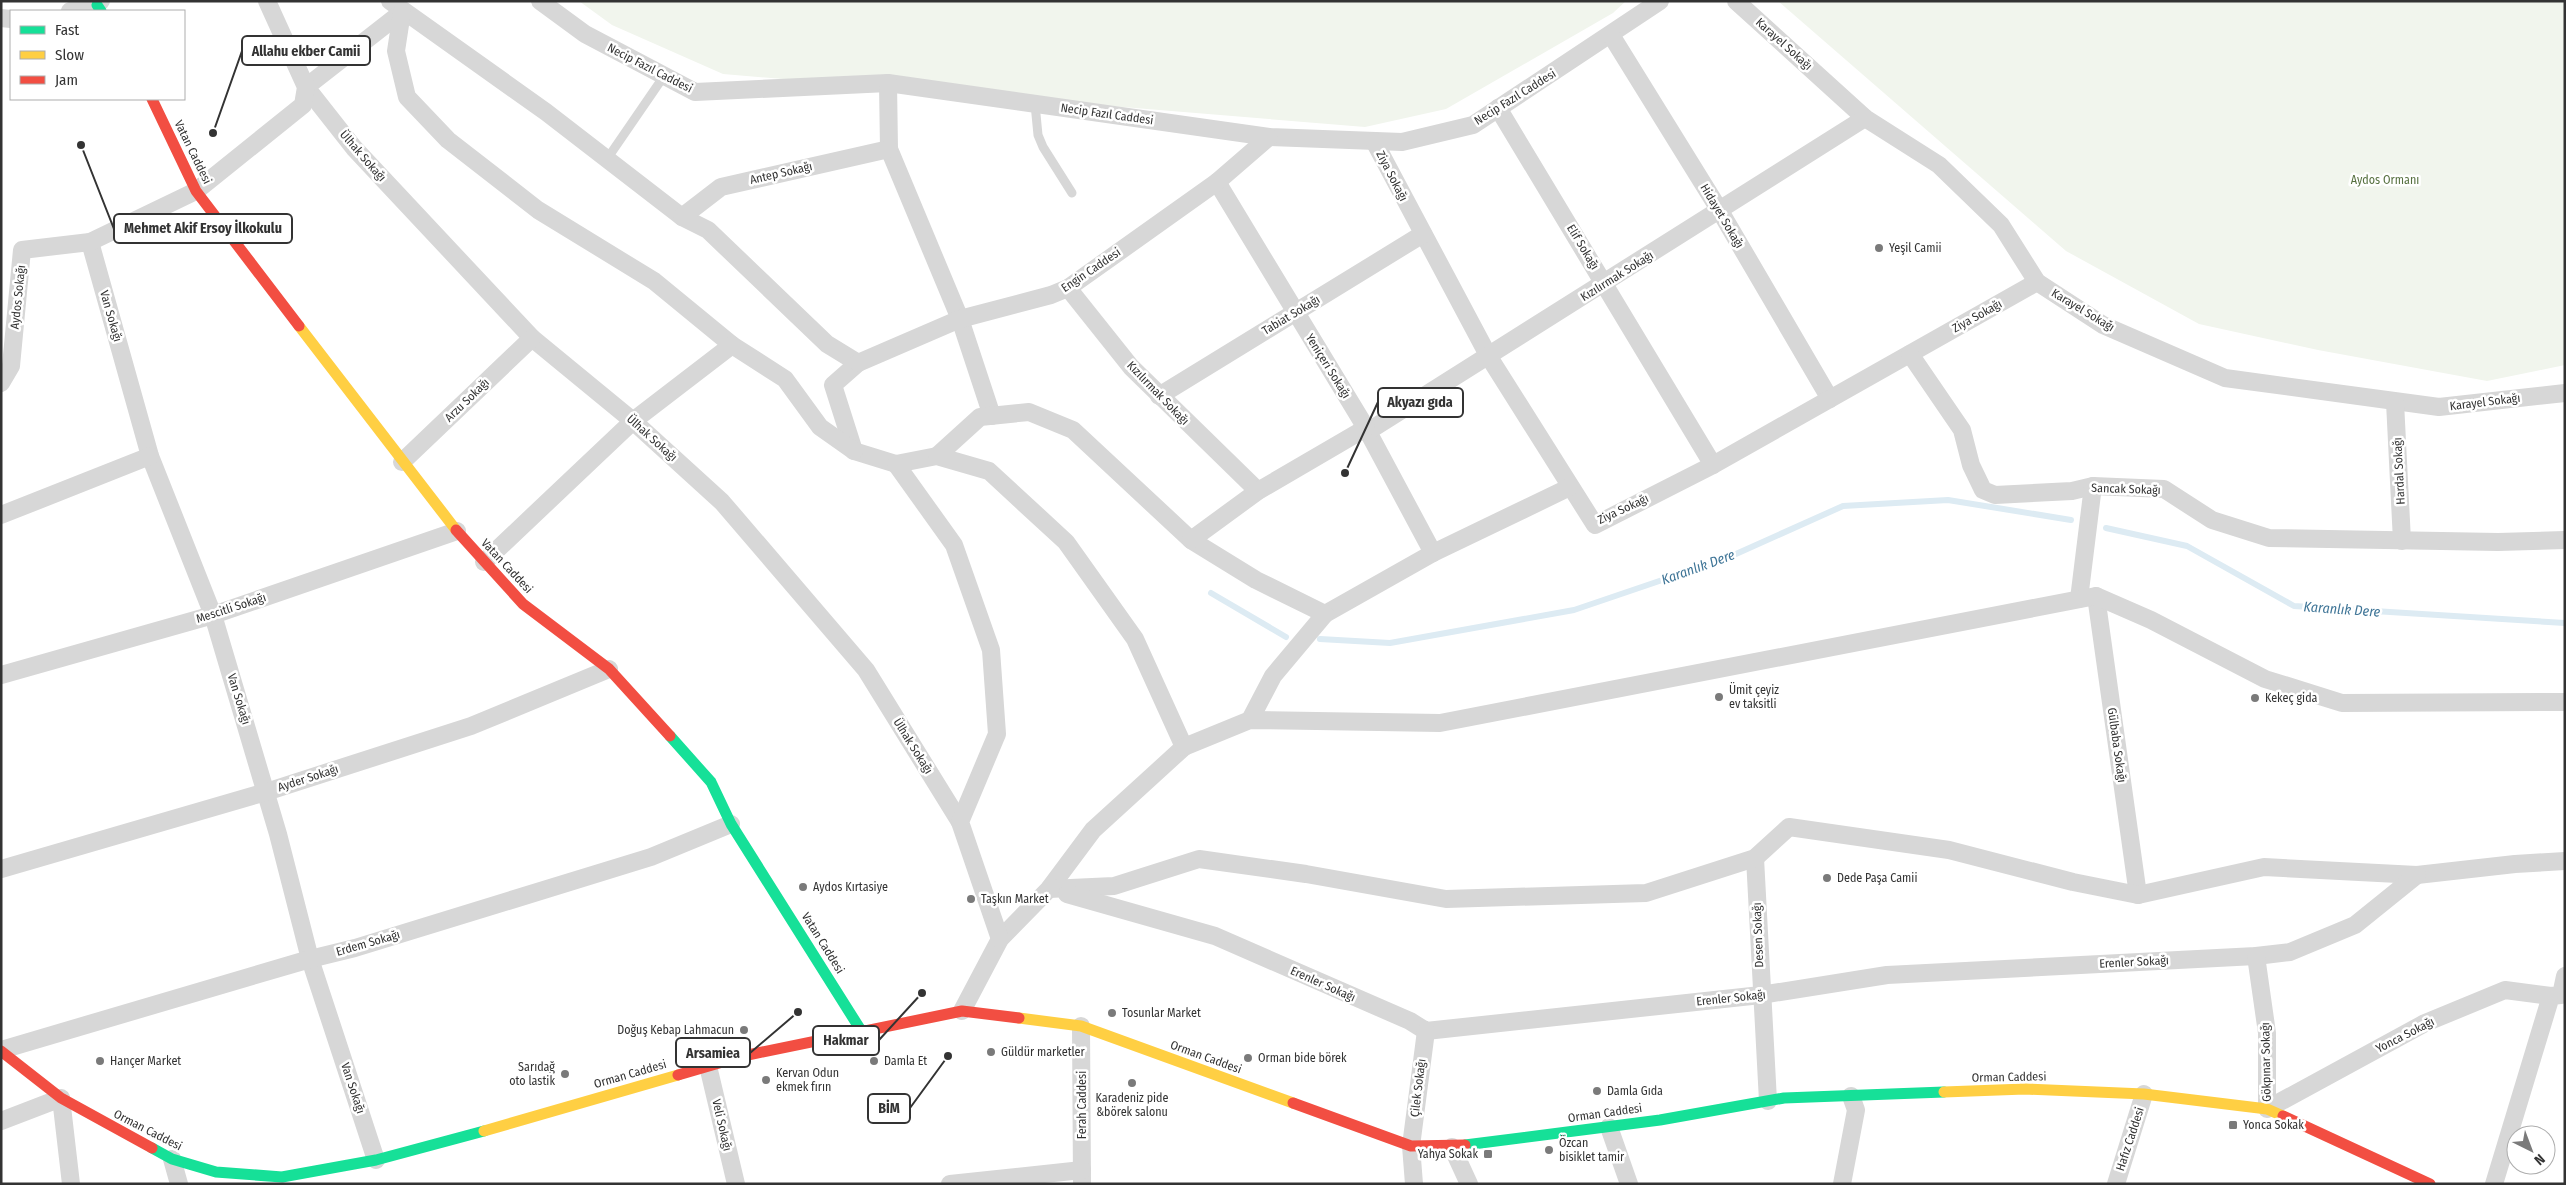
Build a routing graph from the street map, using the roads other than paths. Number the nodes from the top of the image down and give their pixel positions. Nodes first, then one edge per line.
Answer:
1 (267, 1) edge
2 (540, 1) edge
3 (1660, 1) edge
4 (1736, 1) edge
5 (100, 6) edge
6 (396, 7) edge
7 (76, 10) edge
8 (1611, 35) junction
9 (664, 76) junction
10 (888, 83) junction
11 (306, 87) junction
12 (152, 100) edge
13 (1035, 104) junction
14 (1498, 108) junction
15 (1866, 118) junction
16 (1269, 137) junction
17 (1374, 141) junction
18 (889, 149) junction
19 (607, 159) junction
20 (1216, 182) junction
21 (196, 191) junction
22 (1072, 193) dead end
23 (1720, 211) junction
24 (682, 217) junction
25 (1423, 234) junction
26 (90, 242) junction
27 (2037, 282) junction
28 (1605, 283) junction
29 (1068, 288) junction
30 (1295, 313) junction
31 (960, 319) junction
32 (532, 338) junction
33 (732, 344) junction
34 (1910, 354) junction
35 (1489, 357) junction
36 (858, 363) junction
37 (1, 383) edge
38 (2565, 393) edge
39 (1159, 396) junction
40 (1830, 399) junction
41 (2395, 402) junction
42 (992, 416) junction
43 (633, 421) junction
44 (1366, 430) junction
45 (854, 451) junction
46 (150, 456) junction
47 (937, 456) junction
48 (402, 462) junction
49 (896, 464) junction
50 (1713, 464) junction
51 (2094, 486) junction
52 (1570, 487) junction
53 (1258, 491) junction
54 (1, 515) edge
55 (457, 531) junction
56 (1190, 540) junction
57 (2565, 540) edge
58 (2402, 541) junction
59 (1433, 553) junction
60 (484, 562) junction
61 (2088, 597) junction
62 (1324, 614) junction
63 (214, 615) junction
64 (609, 669) junction
65 (1, 675) edge
66 (2565, 702) edge
67 (1250, 720) junction
68 (1184, 746) junction
69 (266, 792) junction
70 (960, 822) junction
71 (731, 824) junction
72 (1755, 858) junction
73 (2565, 861) edge
74 (1, 869) edge
75 (2418, 875) junction
76 (1049, 889) junction
77 (2138, 895) junction
78 (1000, 939) junction
79 (2256, 956) junction
80 (310, 958) junction
81 (2565, 976) edge
82 (1761, 995) junction
83 (2551, 996) junction
84 (962, 1011) junction
85 (1081, 1026) junction
86 (1426, 1031) junction
87 (862, 1032) junction
88 (1, 1050) edge
89 (708, 1066) junction
90 (2144, 1094) junction
91 (1851, 1096) junction
92 (61, 1098) junction
93 (1768, 1101) junction
94 (2267, 1109) junction
95 (1, 1121) edge
96 (1609, 1127) junction
97 (1411, 1146) junction
98 (1452, 1148) junction
99 (172, 1159) junction
100 (376, 1160) junction
101 (1082, 1177) edge
102 (247, 1179) edge
103 (71, 1184) edge
104 (179, 1184) edge
105 (736, 1184) edge
106 (950, 1184) edge
107 (1414, 1184) edge
108 (1469, 1184) edge
109 (1629, 1184) edge
110 (1842, 1184) edge
111 (2116, 1184) edge
112 (2430, 1184) edge
113 (2494, 1184) edge

1 - 11 street, Ülhak Sokağı
2 - 9 street, Necip Fazıl Caddesi
3 - 8 street, Necip Fazıl Caddesi
4 - 15 street, Karayel Sokağı
5 - 7 street
6 - 11 street
6 - 19 street
6 - 33 street
8 - 14 street, Necip Fazıl Caddesi
8 - 23 street, Hidayet Sokağı
9 - 10 street, Necip Fazıl Caddesi
9 - 19 lane
10 - 13 street, Necip Fazıl Caddesi
10 - 18 street
11 - 21 street, Aydos Sokağı
11 - 32 street, Ülhak Sokağı
12 - 21 street, Vatan Caddesi
13 - 16 street, Necip Fazıl Caddesi
13 - 22 lane
14 - 17 street, Necip Fazıl Caddesi
14 - 28 street, Elif Sokağı
15 - 23 street, Kızılırmak Sokağı
15 - 27 street, Karayel Sokağı
16 - 17 street, Necip Fazıl Caddesi
16 - 20 street, Engin Caddesi
17 - 25 street, Ziya Sokağı
18 - 24 street, Antep Sokağı
18 - 31 street
19 - 24 street
20 - 29 street, Engin Caddesi
20 - 30 street, Yeniçeri Sokağı
21 - 26 street, Aydos Sokağı
21 - 48 street, Vatan Caddesi
23 - 28 street, Kızılırmak Sokağı
23 - 40 street, Hidayet Sokağı
24 - 36 street
25 - 30 street, Tabiat Sokağı
25 - 35 street, Ziya Sokağı
26 - 37 street, Aydos Sokağı
26 - 46 street, Van Sokağı
27 - 34 street, Ziya Sokağı
27 - 41 street, Karayel Sokağı
28 - 35 street, Kızılırmak Sokağı
28 - 50 street, Elif Sokağı
29 - 31 street, Engin Caddesi
29 - 39 street, Kızılırmak Sokağı
30 - 39 street, Tabiat Sokağı
30 - 44 street, Yeniçeri Sokağı
31 - 36 street, Engin Caddesi
31 - 42 street
32 - 43 street, Ülhak Sokağı
32 - 48 street, Arzu Sokağı
33 - 43 street
33 - 45 street
34 - 40 street, Ziya Sokağı
34 - 51 street, Sancak Sokağı
35 - 44 street, Kızılırmak Sokağı
35 - 52 street, Ziya Sokağı
36 - 45 street, Engin Caddesi
38 - 41 street, Karayel Sokağı
39 - 53 street, Kızılırmak Sokağı
40 - 50 street, Ziya Sokağı
41 - 58 street, Hardal Sokağı
42 - 47 street
42 - 56 street
43 - 60 street
43 - 70 street, Ülhak Sokağı
44 - 53 street, Kızılırmak Sokağı
44 - 59 street, Yeniçeri Sokağı
45 - 49 street
46 - 54 street
46 - 63 street, Van Sokağı
47 - 49 street
47 - 68 street
48 - 55 street, Vatan Caddesi
49 - 70 street
50 - 52 street, Ziya Sokağı
51 - 58 street, Sancak Sokağı
51 - 61 street, Gülbaba Sokağı
52 - 59 street
53 - 56 street, Kızılırmak Sokağı
55 - 60 street, Vatan Caddesi
55 - 63 street, Mescitli Sokağı
56 - 62 street
57 - 58 street, Sancak Sokağı
59 - 62 street
60 - 64 street, Vatan Caddesi
61 - 66 street
61 - 67 street
61 - 77 street, Gülbaba Sokağı
62 - 67 street
63 - 65 street, Mescitli Sokağı
63 - 69 street, Van Sokağı
64 - 69 street, Ayder Sokağı
64 - 71 street, Vatan Caddesi
67 - 68 street
68 - 76 street
69 - 74 street, Ayder Sokağı
69 - 80 street, Van Sokağı
70 - 78 street, Ülhak Sokağı
71 - 80 street, Erdem Sokağı
71 - 87 street, Vatan Caddesi
72 - 76 street
72 - 77 street
72 - 82 street, Desen Sokağı
73 - 75 street
75 - 77 street
75 - 79 street, Erenler Sokağı
76 - 78 street
76 - 86 street, Erenler Sokağı
78 - 84 street
79 - 82 street, Erenler Sokağı
79 - 94 street, Gökpınar Sokağı
80 - 88 street, Erdem Sokağı
80 - 100 street, Van Sokağı
81 - 83 street
82 - 86 street, Erenler Sokağı
82 - 93 street, Desen Sokağı
83 - 94 street, Yonca Sokağı
83 - 113 street
84 - 85 street, Orman Caddesi
84 - 87 street, Orman Caddesi
85 - 97 street, Orman Caddesi
85 - 101 street, Ferah Caddesi
86 - 97 street, Çilek Sokağı
87 - 89 street, Orman Caddesi
88 - 92 street, Orman Caddesi
89 - 100 street, Orman Caddesi
89 - 105 street, Veli Sokağı
90 - 91 street, Orman Caddesi
90 - 94 street, Orman Caddesi
90 - 111 street, Hafız Caddesi
91 - 93 street, Orman Caddesi
91 - 110 street
92 - 95 street
92 - 99 street, Orman Caddesi
92 - 103 street
93 - 96 street, Orman Caddesi
94 - 112 street, Orman Caddesi
96 - 98 street, Orman Caddesi
96 - 109 street
97 - 98 street, Orman Caddesi
97 - 107 street, Çilek Sokağı
98 - 108 street
99 - 102 street, Orman Caddesi
99 - 104 street
100 - 102 street, Orman Caddesi
101 - 106 street

